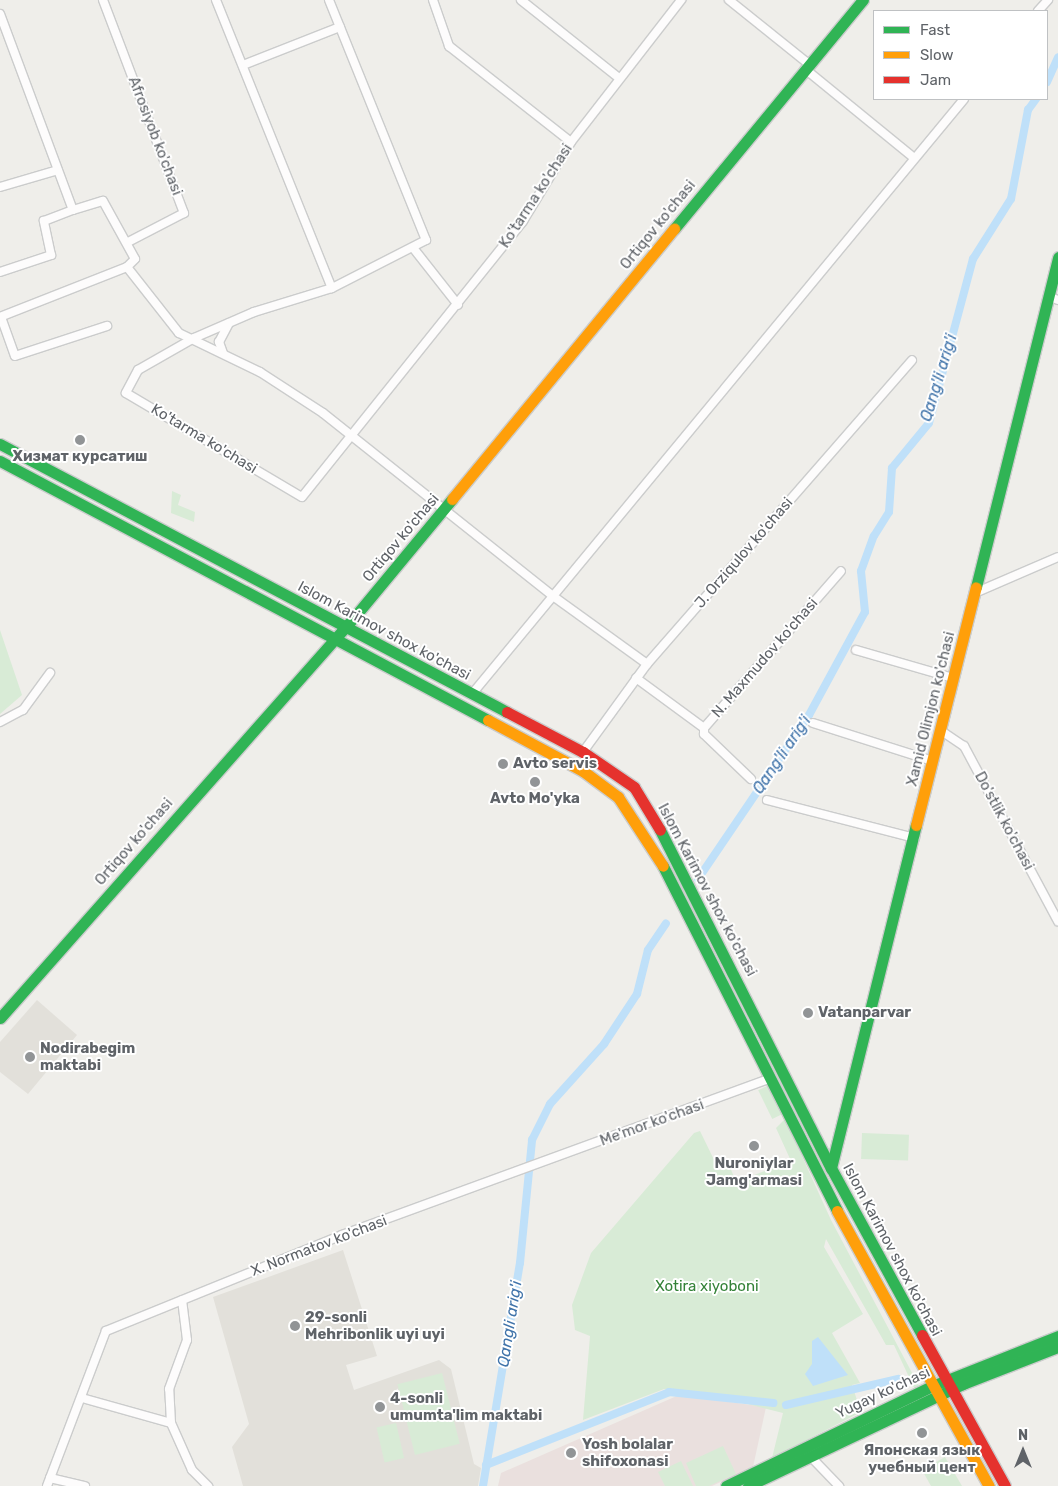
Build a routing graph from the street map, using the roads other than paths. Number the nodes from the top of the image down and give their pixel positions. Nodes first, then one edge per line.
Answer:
1 (103, 0) edge
2 (216, 0) edge
3 (329, 0) edge
4 (433, 0) edge
5 (521, 0) edge
6 (681, 0) edge
7 (729, 0) edge
8 (863, 0) edge
9 (1048, 0) edge
10 (1039, 10) edge
11 (0, 14) edge
12 (340, 27) junction
13 (242, 65) junction
14 (807, 67) junction
15 (619, 78) junction
16 (963, 100) edge
17 (571, 142) junction
18 (914, 158) junction
19 (58, 170) junction
20 (0, 187) edge
21 (73, 210) junction
22 (128, 242) junction
23 (414, 249) junction
24 (1058, 257) edge
25 (127, 267) junction
26 (0, 272) edge
27 (332, 288) junction
28 (1053, 298) edge
29 (458, 305) junction
30 (0, 317) edge
31 (228, 323) junction
32 (107, 326) dead end
33 (194, 338) junction
34 (223, 353) junction
35 (912, 360) dead end
36 (350, 434) junction
37 (0, 444) edge
38 (0, 461) edge
39 (444, 509) junction
40 (1058, 557) edge
41 (841, 571) dead end
42 (977, 592) junction
43 (553, 596) junction
44 (344, 628) junction
45 (334, 640) junction
46 (856, 650) dead end
47 (647, 664) junction
48 (50, 673) dead end
49 (636, 678) junction
50 (954, 678) junction
51 (472, 694) junction
52 (0, 722) edge
53 (813, 723) dead end
54 (704, 728) junction
55 (940, 730) junction
56 (583, 752) junction
57 (933, 762) junction
58 (751, 779) dead end
59 (767, 800) dead end
60 (915, 838) junction
61 (1058, 921) edge
62 (733, 969) junction
63 (719, 974) junction
64 (0, 1018) edge
65 (770, 1078) junction
66 (534, 1166) joint
67 (831, 1168) junction
68 (182, 1300) junction
69 (1058, 1336) edge
70 (1058, 1346) edge
71 (948, 1385) junction
72 (935, 1390) junction
73 (82, 1398) junction
74 (171, 1423) junction
75 (810, 1456) junction
76 (763, 1467) junction
77 (48, 1482) edge
78 (759, 1483) edge
79 (85, 1486) edge
80 (208, 1486) edge
81 (726, 1486) edge
82 (748, 1486) edge
83 (839, 1486) edge
84 (989, 1486) edge
85 (1005, 1486) edge

1 - 22 street, Afrosiyob ko'chasi
2 - 13 street
3 - 12 street
4 - 17 street
5 - 15 street
6 - 15 street, Ko'tarma ko'chasi
7 - 14 street
8 - 14 main road, Ortiqov ko'chasi
9 - 10 street
11 - 19 street
12 - 13 street
12 - 23 street
13 - 27 street
14 - 18 street
14 - 39 main road, Ortiqov ko'chasi
15 - 17 street, Ko'tarma ko'chasi
16 - 18 street
17 - 29 street, Ko'tarma ko'chasi
18 - 43 street
19 - 20 street
19 - 21 street
21 - 22 street
21 - 26 street
22 - 25 street
23 - 27 street, Ko'tarma ko'chasi
23 - 29 street
24 - 28 main road, Xamid Olimjon ko'chasi
25 - 30 street
25 - 33 street
27 - 31 street, Ko'tarma ko'chasi
28 - 42 main road, Xamid Olimjon ko'chasi
29 - 36 street, Ko'tarma ko'chasi
30 - 32 street
31 - 33 street, Ko'tarma ko'chasi
31 - 34 street
33 - 34 street
33 - 36 street, Ko'tarma ko'chasi
34 - 36 street
35 - 47 street, J. Orziqulov ko'chasi
36 - 39 street
37 - 44 main road, Islom Karimov shox ko'chasi
38 - 45 main road, Islom Karimov shox ko'chasi
39 - 43 street
39 - 44 main road, Ortiqov ko'chasi
40 - 42 street
41 - 54 street, N. Maxmudov ko'chasi
42 - 50 main road, Xamid Olimjon ko'chasi
43 - 47 street
43 - 51 street
44 - 45 main road, Ortiqov ko'chasi
44 - 51 main road, Islom Karimov shox ko'chasi
45 - 63 main road, Islom Karimov shox ko'chasi
45 - 64 main road, Ortiqov ko'chasi
46 - 50 street
47 - 49 street, J. Orziqulov ko'chasi
48 - 52 street
49 - 54 street, N. Maxmudov ko'chasi
49 - 56 street, J. Orziqulov ko'chasi
50 - 55 main road, Xamid Olimjon ko'chasi
51 - 56 main road, Islom Karimov shox ko'chasi
53 - 57 street
54 - 58 street
55 - 57 main road, Xamid Olimjon ko'chasi
55 - 61 street, Do'stlik ko'chasi
56 - 62 main road, Islom Karimov shox ko'chasi
57 - 60 main road, Xamid Olimjon ko'chasi
59 - 60 street
60 - 67 main road, Xamid Olimjon ko'chasi
62 - 63 main road
62 - 67 main road, Islom Karimov shox ko'chasi
63 - 65 main road, Islom Karimov shox ko'chasi
65 - 66 street, Me'mor ko'chasi
65 - 72 main road, Islom Karimov shox ko'chasi
66 - 68 street, X. Normatov ko'chasi
67 - 71 main road, Islom Karimov shox ko'chasi
68 - 73 street, X. Normatov ko'chasi
68 - 74 street
69 - 71 main road, Yugay ko'chasi
70 - 71 main road, Yugay ko'chasi
71 - 72 main road, Yugay ko'chasi
71 - 85 main road, Islom Karimov shox ko'chasi
72 - 75 main road, Yugay ko'chasi
72 - 76 main road, Yugay ko'chasi
72 - 84 main road, Islom Karimov shox ko'chasi
73 - 74 street
73 - 77 street
74 - 80 street
75 - 78 main road, Yugay ko'chasi
75 - 83 street
76 - 78 main road
76 - 81 main road, Yugay ko'chasi
77 - 79 street
78 - 82 main road, Yugay ko'chasi

